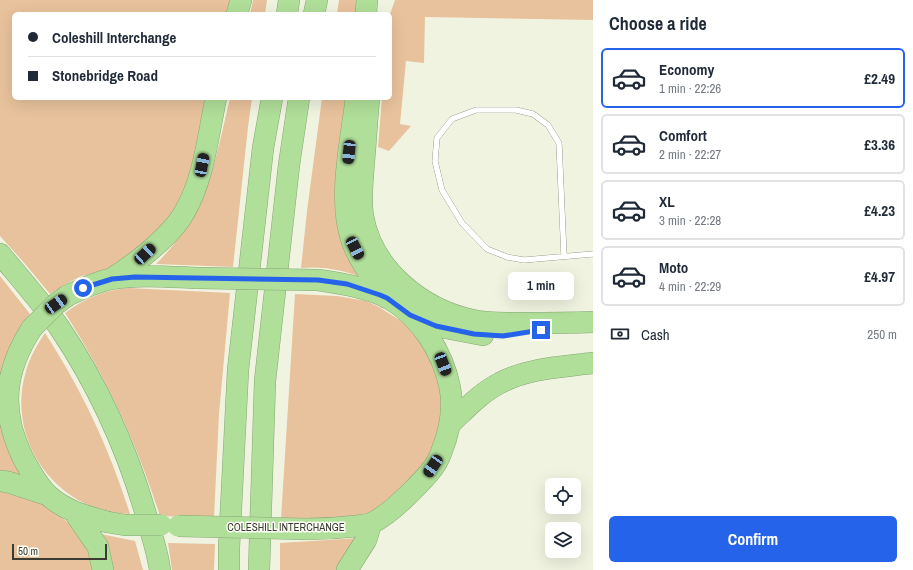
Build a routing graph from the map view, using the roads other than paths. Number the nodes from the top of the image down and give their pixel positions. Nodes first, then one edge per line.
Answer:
1 (241, 0) edge
2 (289, 0) edge
3 (317, 0) edge
4 (367, 0) edge
5 (376, 0) edge
6 (238, 12) edge
7 (287, 12) edge
8 (314, 12) edge
9 (366, 12) edge
10 (375, 12) edge
11 (216, 100) edge
12 (272, 100) edge
13 (299, 100) edge
14 (356, 100) edge
15 (369, 100) edge
16 (0, 254) edge
17 (593, 254) edge
18 (564, 256) junction
19 (112, 279) junction
20 (387, 298) junction
21 (410, 315) junction
22 (593, 323) edge
23 (593, 363) edge
24 (9, 385) junction
25 (0, 404) edge
26 (450, 424) junction
27 (0, 482) edge
28 (48, 495) junction
29 (74, 512) junction
30 (371, 524) junction
31 (103, 570) edge
32 (160, 570) edge
33 (229, 570) edge
34 (259, 570) edge
35 (347, 570) edge

1 - 6 highway
2 - 7 highway
3 - 8 highway
4 - 9 highway
5 - 10 highway
11 - 19 highway
12 - 33 highway
13 - 34 highway
14 - 20 highway
15 - 22 highway
16 - 32 highway
17 - 18 lane
18 - 18 lane
19 - 20 highway, COLESHILL INTERCHANGE, bridge
19 - 24 highway, COLESHILL INTERCHANGE, bridge
20 - 21 highway, COLESHILL INTERCHANGE
21 - 22 highway
21 - 26 highway, COLESHILL INTERCHANGE
23 - 26 highway
24 - 25 highway
24 - 28 highway, COLESHILL INTERCHANGE
26 - 30 highway, COLESHILL INTERCHANGE
27 - 28 highway
28 - 29 highway, COLESHILL INTERCHANGE
29 - 30 highway, COLESHILL INTERCHANGE, bridge
29 - 31 highway
30 - 35 highway

